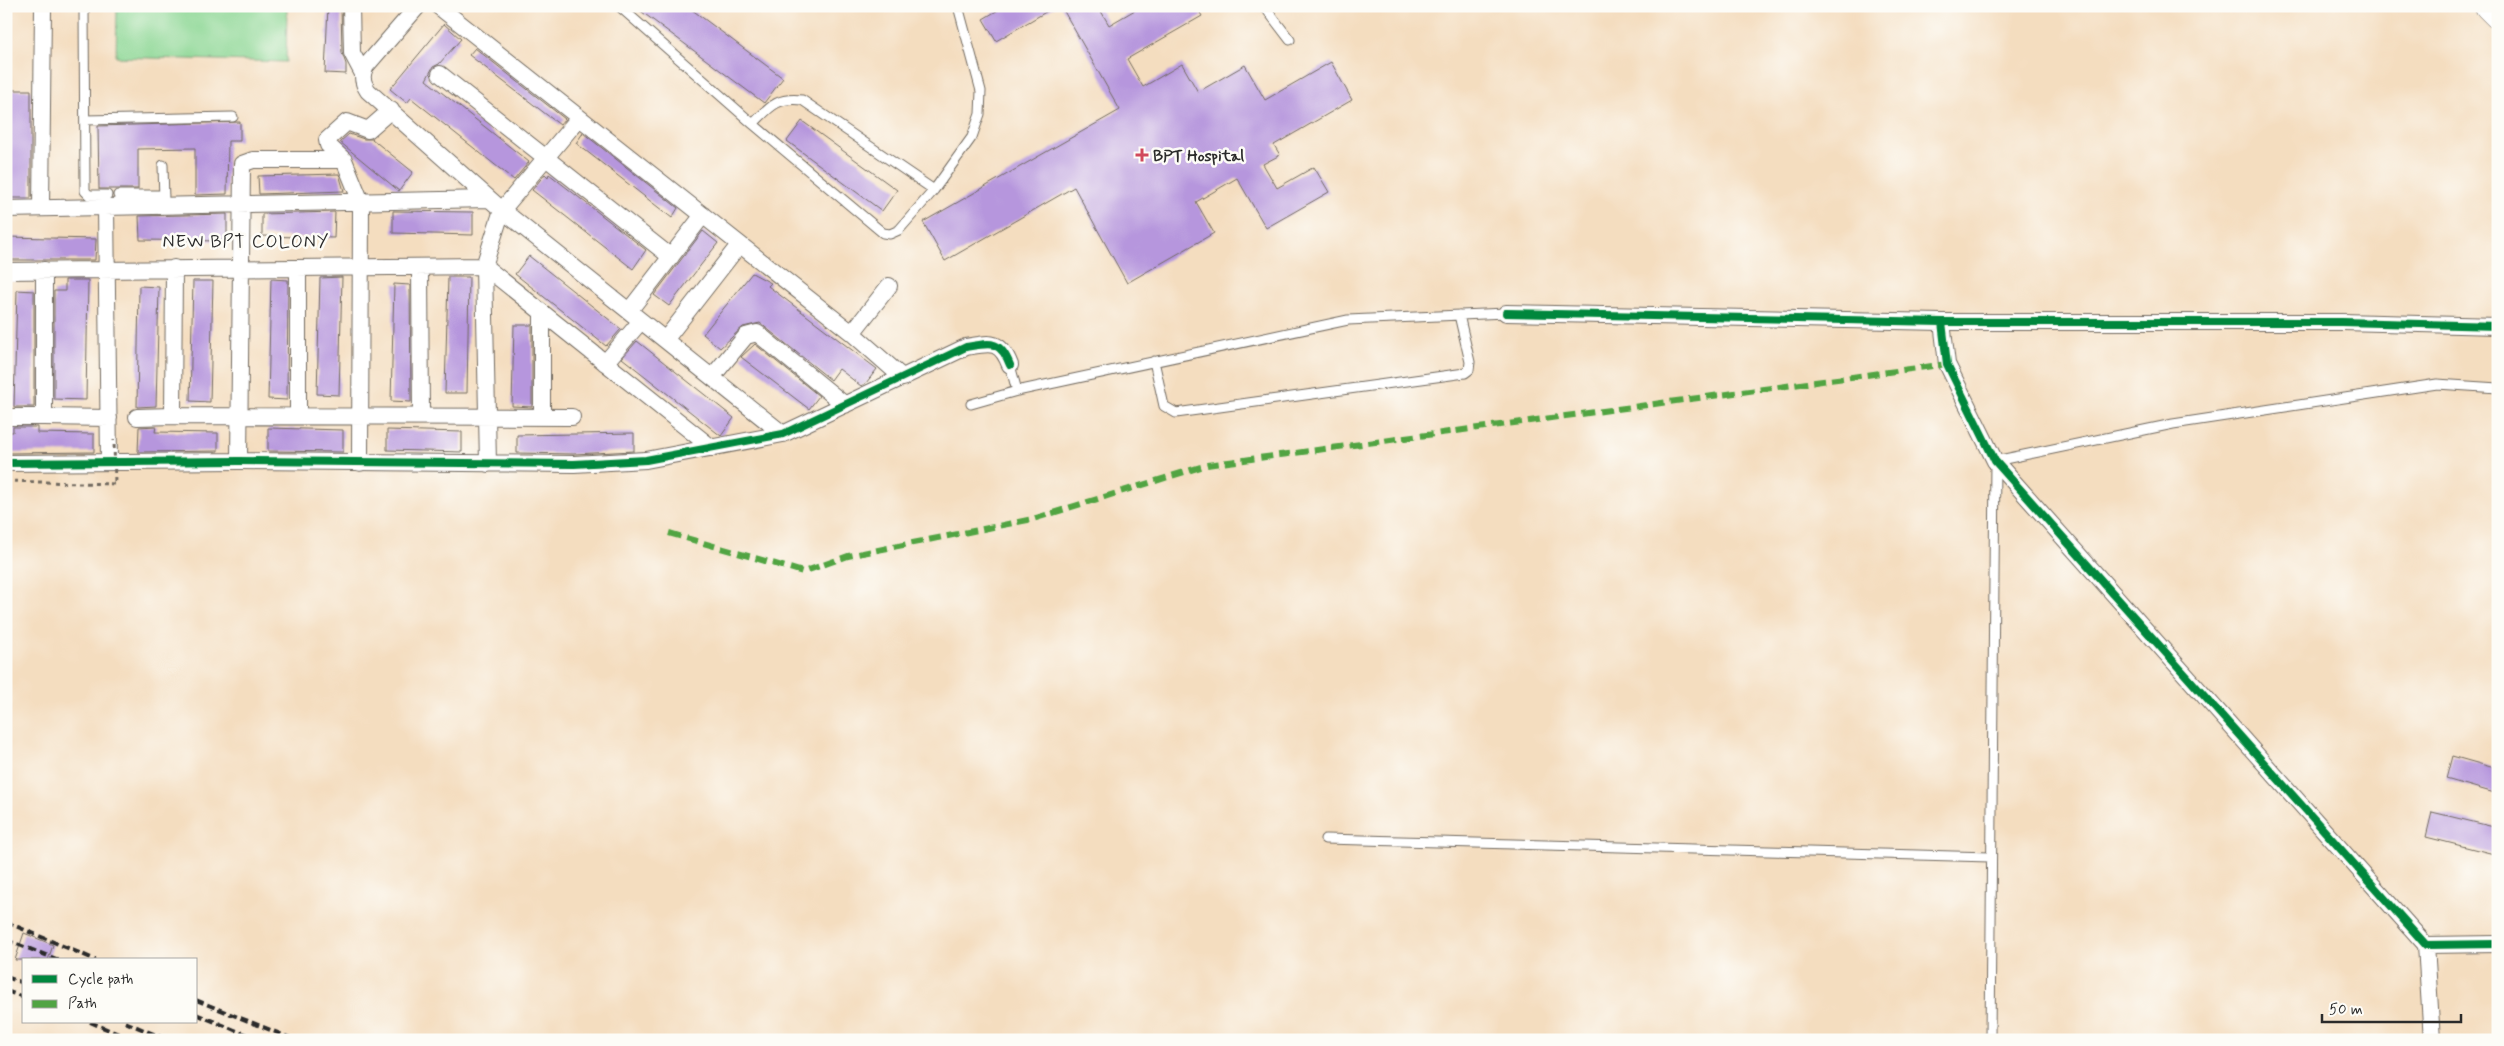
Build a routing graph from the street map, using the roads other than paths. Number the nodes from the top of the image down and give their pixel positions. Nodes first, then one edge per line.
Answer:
1 (43, 6) edge
2 (84, 6) edge
3 (351, 6) edge
4 (418, 6) edge
5 (438, 6) edge
6 (619, 6) edge
7 (958, 6) edge
8 (1264, 6) edge
9 (2489, 6) edge
10 (2498, 15) edge
11 (1290, 40) dead end
12 (362, 72) junction
13 (440, 74) dead end
14 (390, 110) junction
15 (233, 117) dead end
16 (580, 118) junction
17 (84, 120) junction
18 (753, 124) junction
19 (546, 158) junction
20 (344, 160) junction
21 (164, 165) dead end
22 (934, 190) junction
23 (118, 195) dead end
24 (106, 199) junction
25 (489, 199) junction
26 (164, 200) junction
27 (361, 202) junction
28 (240, 204) junction
29 (41, 208) junction
30 (6, 209) edge
31 (502, 210) junction
32 (702, 215) junction
33 (740, 245) junction
34 (671, 257) junction
35 (484, 266) junction
36 (363, 267) junction
37 (420, 267) junction
38 (174, 268) junction
39 (241, 268) junction
40 (298, 268) junction
41 (106, 269) junction
42 (44, 270) junction
43 (6, 271) edge
44 (888, 286) dead end
45 (542, 312) junction
46 (1506, 313) joint
47 (1459, 315) junction
48 (635, 316) junction
49 (1942, 322) junction
50 (2498, 326) edge
51 (852, 333) junction
52 (665, 340) junction
53 (1154, 361) junction
54 (605, 363) junction
55 (1010, 365) joint
56 (712, 377) junction
57 (903, 378) junction
58 (2498, 388) edge
59 (1016, 391) junction
60 (971, 404) dead end
61 (845, 405) junction
62 (173, 416) junction
63 (239, 416) junction
64 (298, 416) junction
65 (361, 416) junction
66 (421, 416) junction
67 (6, 417) edge
68 (44, 417) junction
69 (137, 417) dead end
70 (487, 417) junction
71 (542, 417) junction
72 (572, 417) dead end
73 (109, 418) junction
74 (783, 434) junction
75 (712, 448) junction
76 (239, 461) junction
77 (110, 462) junction
78 (1995, 462) junction
79 (6, 463) edge
80 (360, 463) junction
81 (488, 464) junction
82 (1325, 839) dead end
83 (1990, 857) junction
84 (2498, 944) edge
85 (2426, 945) junction
86 (1990, 1040) edge
87 (2432, 1040) edge

1 - 29 street
2 - 17 lane
3 - 12 street
4 - 12 street
5 - 16 street
6 - 18 lane
7 - 22 lane
8 - 11 lane
9 - 10 highway
12 - 14 street
13 - 19 street
14 - 20 street
14 - 25 street
15 - 17 lane
16 - 19 street
16 - 32 street
17 - 24 lane
18 - 22 lane
18 - 22 lane
19 - 31 street
19 - 34 street
20 - 27 street
20 - 28 street
21 - 26 lane
23 - 26 lane
24 - 26 street
24 - 29 street
24 - 41 street
25 - 27 street
25 - 31 street
26 - 28 street
27 - 28 street
27 - 36 street
28 - 39 street
29 - 30 street
31 - 35 street
31 - 48 street
32 - 33 street
32 - 34 street
33 - 51 street
33 - 52 street
34 - 48 street
35 - 37 street
35 - 45 street
35 - 70 street
36 - 37 street
36 - 40 street
36 - 65 street
37 - 66 street
38 - 39 street
38 - 41 street
38 - 62 street
39 - 40 street
39 - 63 street
40 - 64 street
41 - 42 street
41 - 73 street
42 - 43 street
42 - 68 street
44 - 51 street
45 - 54 street
45 - 71 street
46 - 47 lane
46 - 49 street
47 - 53 lane
47 - 53 lane
48 - 52 street
48 - 54 street
49 - 50 street
49 - 78 street
51 - 57 street
52 - 56 street
53 - 59 lane
54 - 75 street
55 - 57 street
55 - 59 lane
56 - 61 street
56 - 74 street
57 - 61 street
58 - 78 lane
59 - 60 lane
61 - 74 street
62 - 63 street
62 - 69 street
63 - 64 street
63 - 76 street
64 - 65 street
65 - 66 street
65 - 80 street
66 - 70 street
67 - 68 street
68 - 73 street
70 - 71 street
70 - 81 street
71 - 72 street
73 - 77 street
74 - 75 street
75 - 81 street
76 - 77 street
76 - 80 street
77 - 79 street
78 - 83 lane
78 - 85 street
80 - 81 street
82 - 83 lane
83 - 86 lane
84 - 85 street
85 - 87 street

